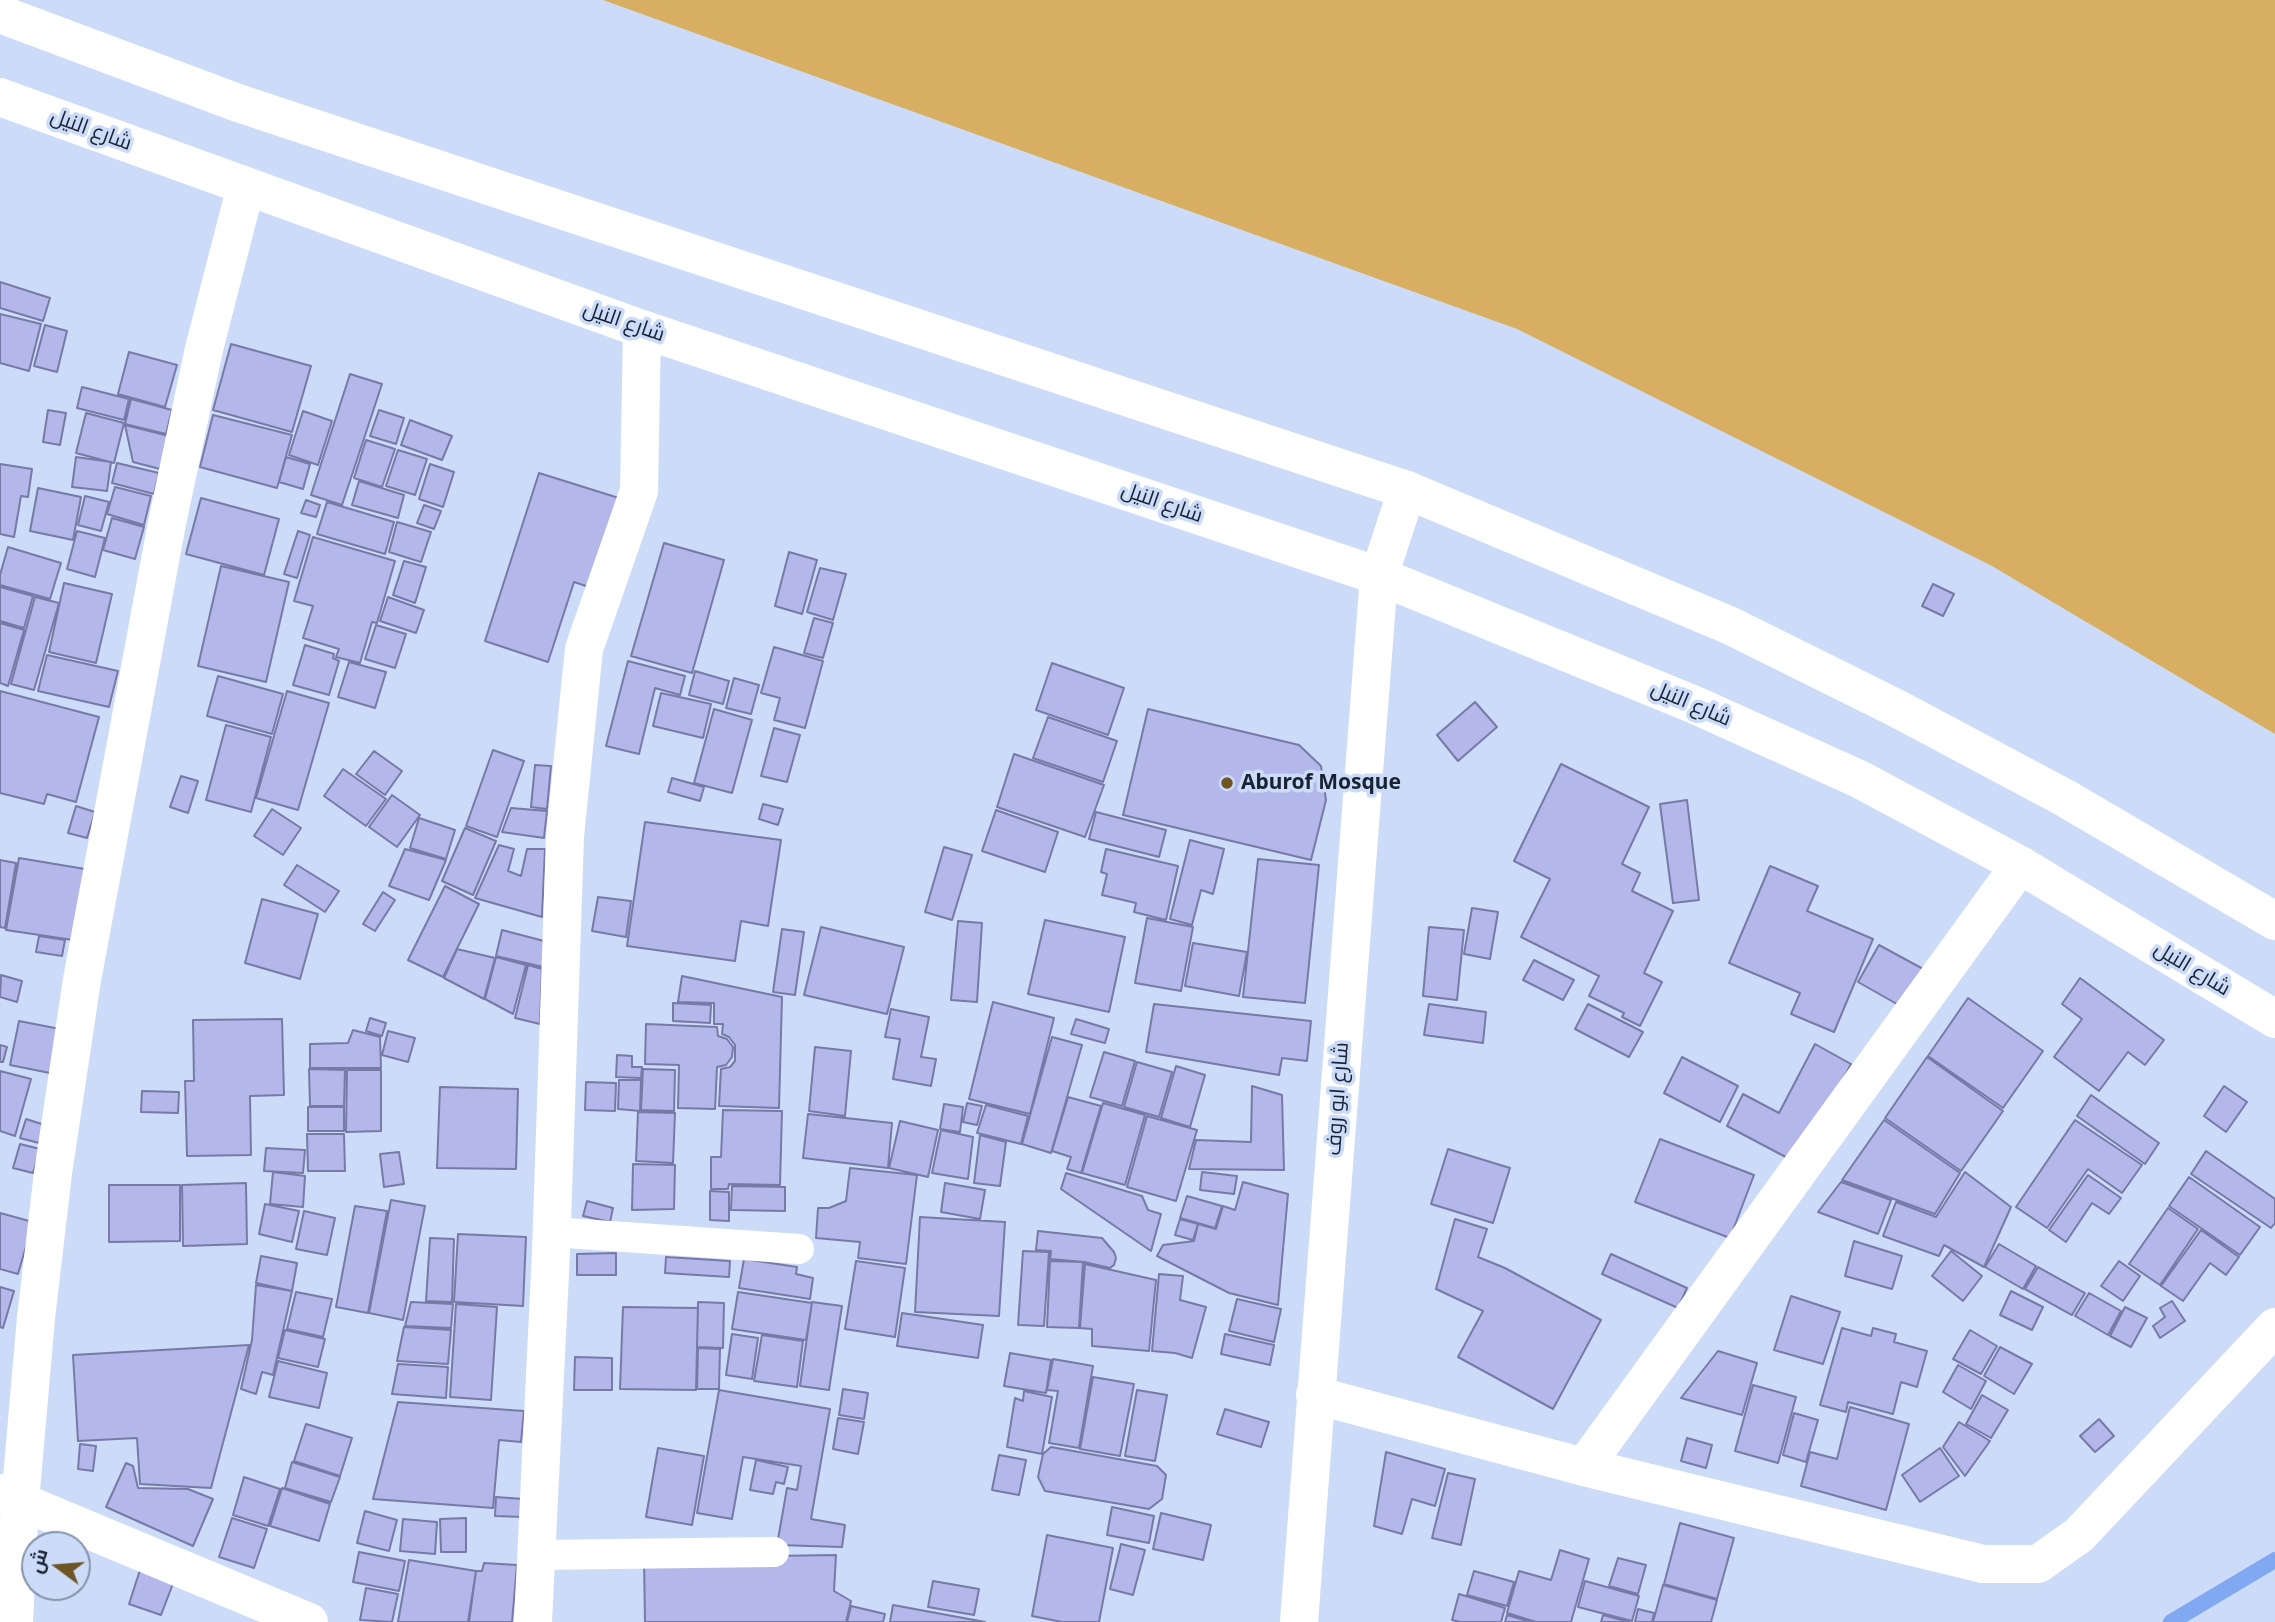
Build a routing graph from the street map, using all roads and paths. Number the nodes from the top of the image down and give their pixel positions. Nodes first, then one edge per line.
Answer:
1 (0, 14) edge
2 (0, 97) edge
3 (246, 186) junction
4 (642, 329) junction
5 (1407, 490) junction
6 (1379, 576) junction
7 (2020, 865) junction
8 (2275, 921) edge
9 (2275, 1019) edge
10 (552, 1232) junction
11 (799, 1249) dead end
12 (2275, 1327) edge
13 (1315, 1395) junction
14 (1584, 1467) junction
15 (10, 1497) edge
16 (774, 1552) dead end
17 (536, 1555) junction
18 (14, 1622) edge
19 (309, 1622) edge
20 (533, 1622) edge
21 (1299, 1622) edge

1 - 5 street
2 - 3 street, شارع النيل
3 - 4 street, شارع النيل
3 - 15 street
4 - 6 street, شارع النيل
4 - 10 street
5 - 6 street, شارع ابو روف
5 - 8 street
6 - 7 street, شارع النيل
6 - 13 street, شارع ابو روف
7 - 9 street, شارع النيل
7 - 14 street
10 - 11 lane
10 - 17 street
12 - 14 street
13 - 14 street
13 - 21 street, شارع ابو روف
15 - 18 street
15 - 19 street
16 - 17 lane
17 - 20 street

